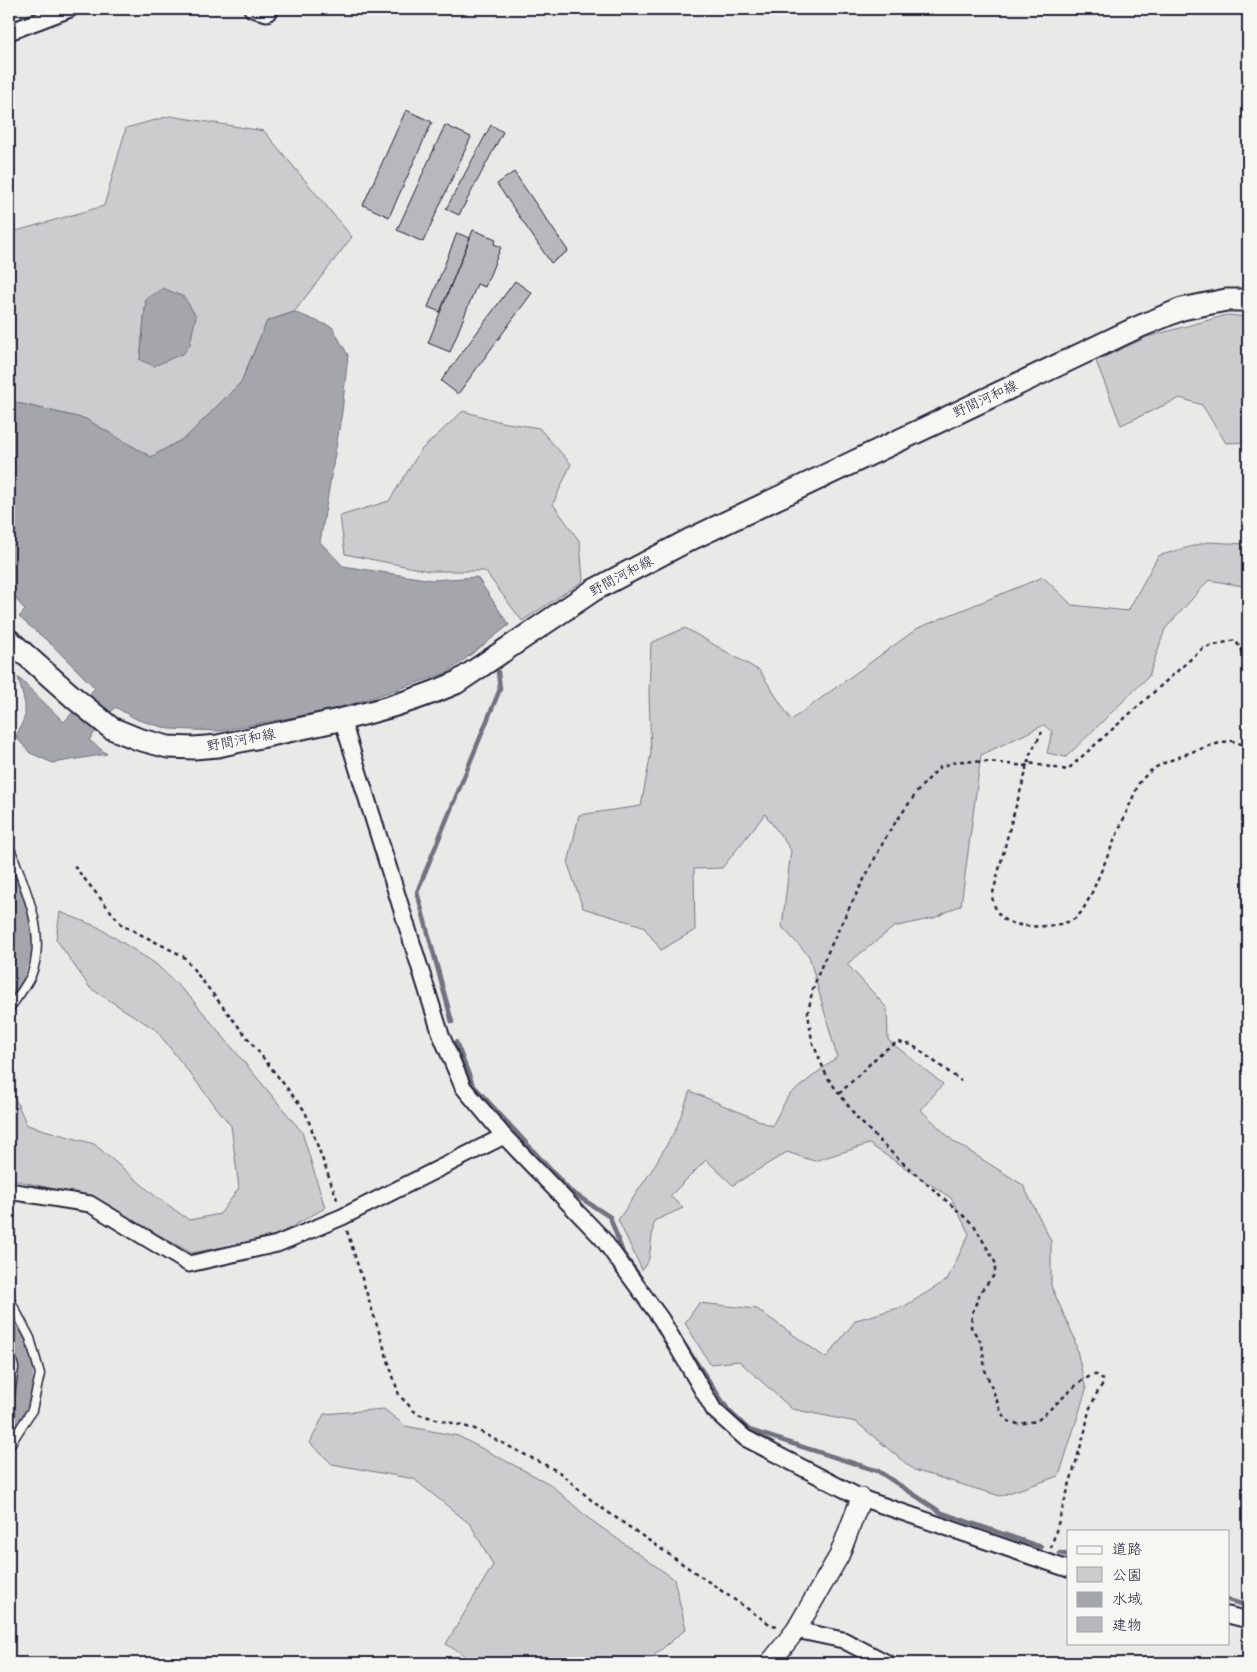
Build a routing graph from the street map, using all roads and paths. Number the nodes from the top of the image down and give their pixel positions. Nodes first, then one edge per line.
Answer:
1 (70, 9) edge
2 (252, 9) edge
3 (271, 9) edge
4 (9, 32) edge
5 (1248, 300) edge
6 (10, 644) edge
7 (1248, 687) edge
8 (342, 719) junction
9 (1042, 732) dead end
10 (1248, 748) edge
11 (1029, 763) junction
12 (1026, 766) junction
13 (9, 846) edge
14 (74, 866) dead end
15 (9, 936) edge
16 (9, 959) edge
17 (9, 1009) edge
18 (961, 1081) dead end
19 (839, 1094) junction
20 (504, 1136) junction
21 (9, 1191) edge
22 (342, 1216) junction
23 (9, 1298) edge
24 (9, 1348) edge
25 (9, 1401) edge
26 (9, 1446) edge
27 (861, 1498) junction
28 (1047, 1563) junction
29 (1067, 1569) edge
30 (1230, 1616) edge
31 (1248, 1620) edge
32 (796, 1630) junction
33 (770, 1663) edge
34 (888, 1663) edge

1 - 4 street
2 - 3 street
5 - 8 main road, 野間河和線
6 - 8 main road, 野間河和線
7 - 11 path
8 - 20 street
9 - 11 path
10 - 12 path
11 - 12 path
12 - 19 path
13 - 17 lane
14 - 22 path
15 - 16 path
18 - 19 path
19 - 28 path
20 - 22 street
20 - 27 street
21 - 22 street
22 - 32 path
23 - 26 lane
24 - 25 lane
27 - 28 street
27 - 32 street
28 - 29 street
30 - 31 street
32 - 33 street
32 - 34 street

